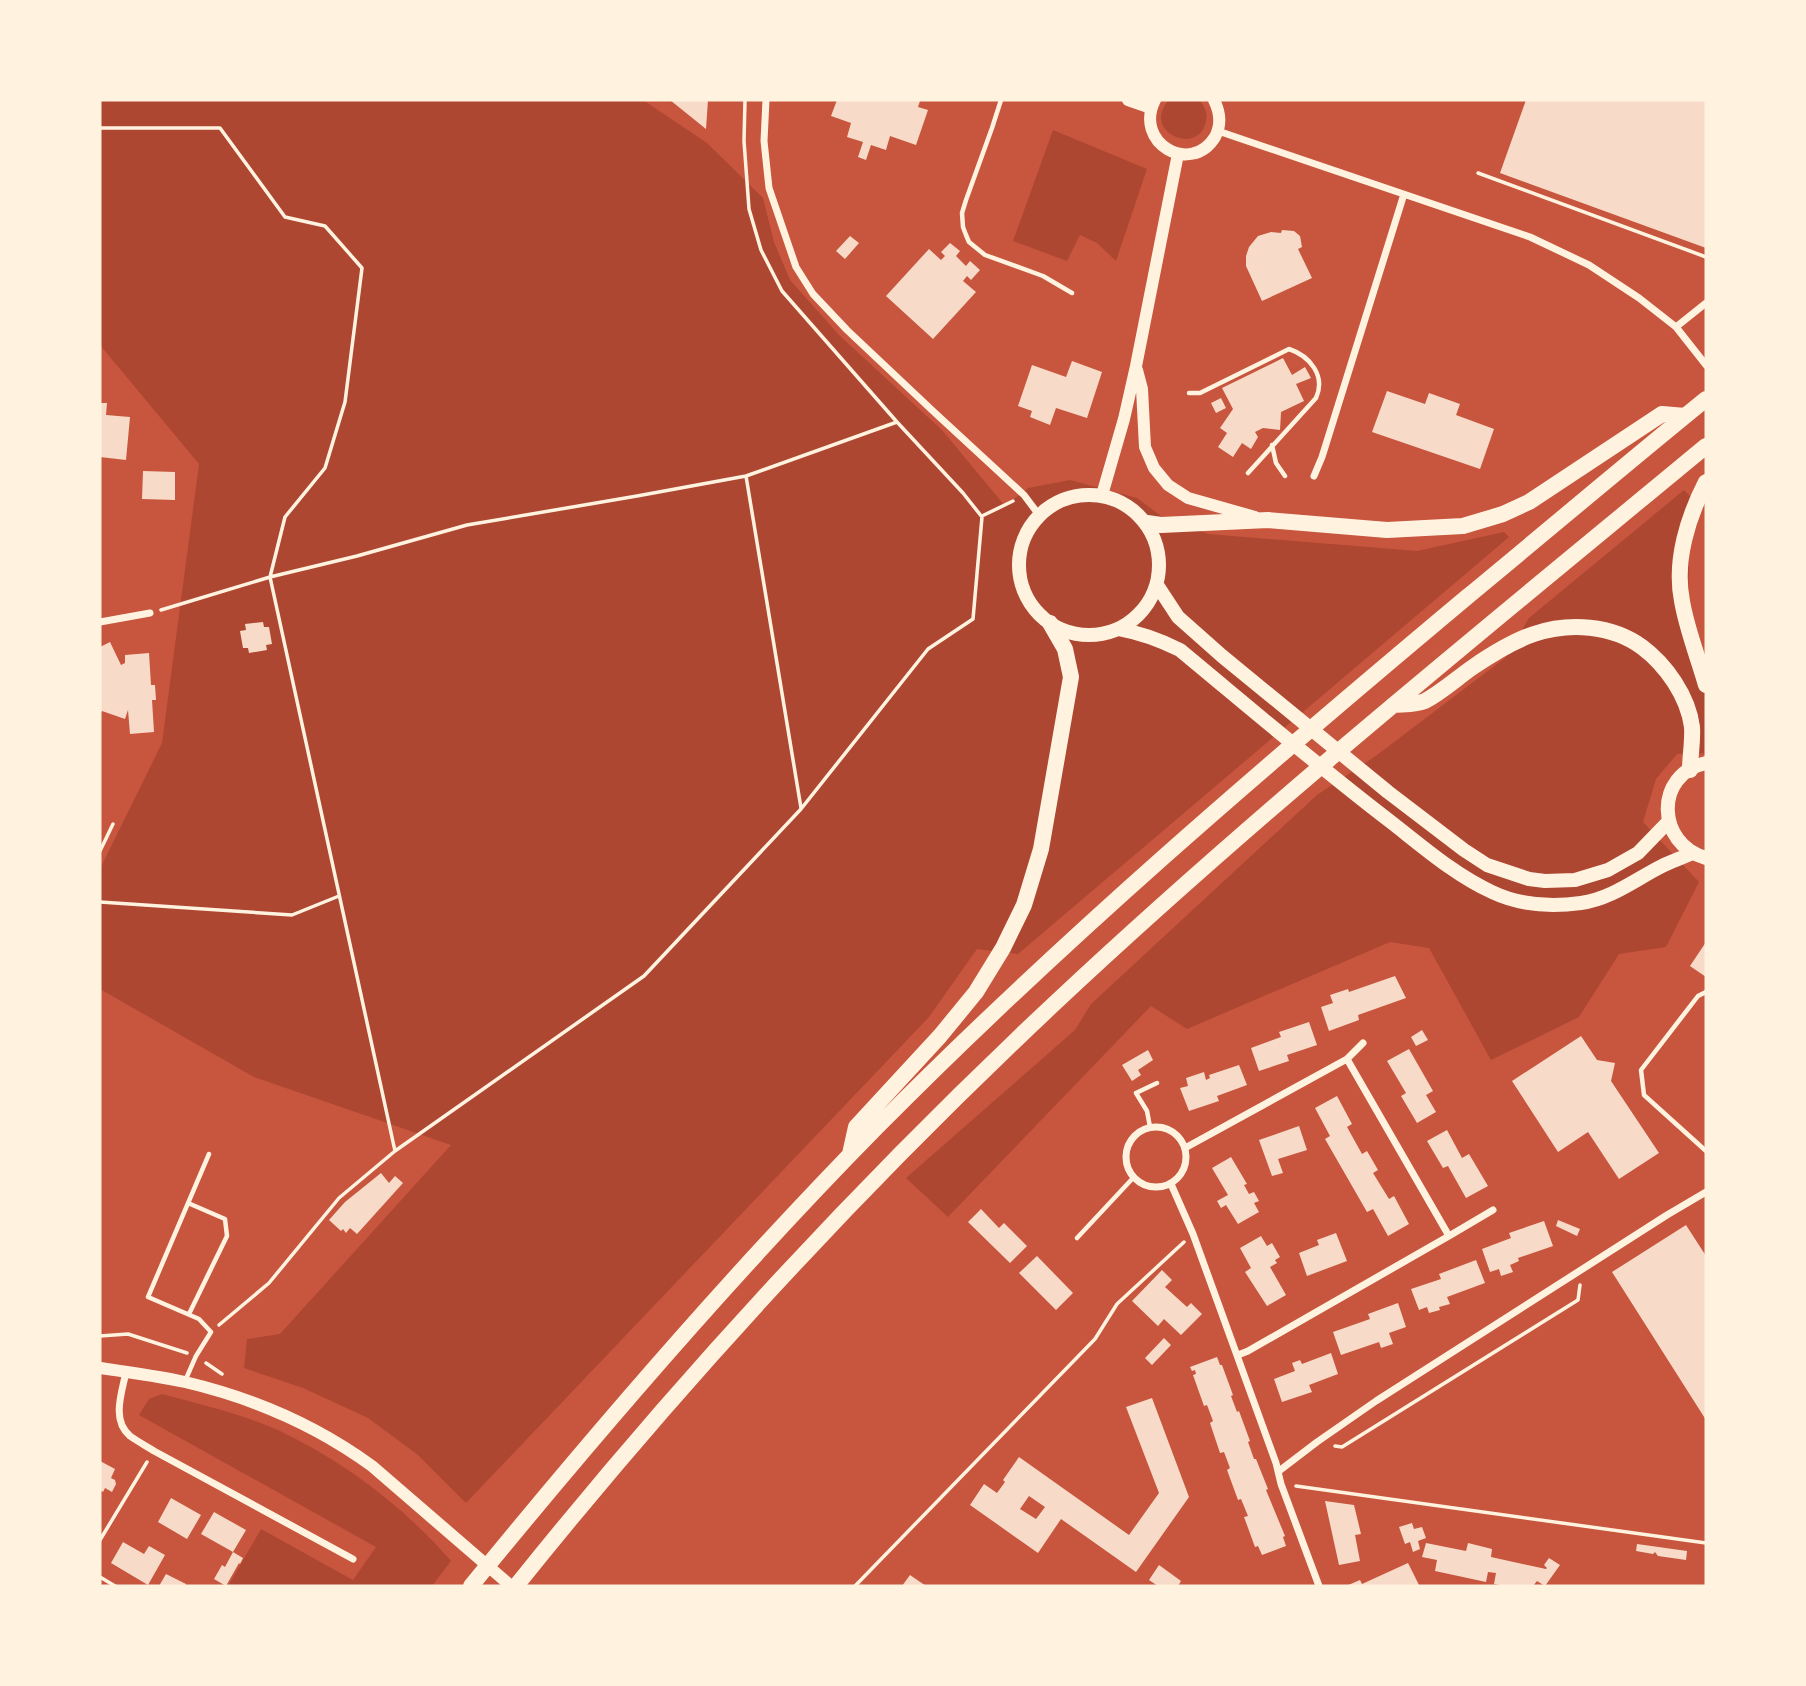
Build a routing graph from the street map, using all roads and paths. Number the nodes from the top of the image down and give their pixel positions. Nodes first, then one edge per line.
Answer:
1 (766, 100) edge
2 (1000, 100) edge
3 (1128, 100) edge
4 (1214, 100) edge
5 (1153, 104) edge
6 (100, 128) edge
7 (1218, 131) junction
8 (1178, 154) junction
9 (1478, 173) dead end
10 (1405, 194) junction
11 (1706, 257) edge
12 (1072, 293) dead end
13 (1706, 303) edge
14 (1676, 327) junction
15 (1706, 365) edge
16 (1136, 366) junction
17 (1189, 393) dead end
18 (1706, 399) edge
19 (1685, 416) junction
20 (1272, 445) junction
21 (1706, 446) edge
22 (1248, 473) dead end
23 (746, 475) junction
24 (1284, 476) dead end
25 (1314, 476) dead end
26 (1706, 481) edge
27 (1024, 495) junction
28 (1102, 495) junction
29 (1038, 515) junction
30 (982, 517) junction
31 (1268, 520) junction
32 (1147, 523) junction
33 (270, 577) junction
34 (1157, 584) junction
35 (150, 613) joint
36 (100, 622) edge
37 (1051, 624) junction
38 (1119, 629) junction
39 (1706, 685) edge
40 (1393, 705) junction
41 (1706, 763) edge
42 (1690, 770) junction
43 (801, 809) junction
44 (1669, 821) junction
45 (113, 824) dead end
46 (100, 851) edge
47 (1692, 853) junction
48 (1706, 859) edge
49 (339, 896) junction
50 (100, 902) edge
51 (1706, 992) edge
52 (1363, 1043) dead end
53 (1347, 1059) junction
54 (1157, 1083) dead end
55 (1150, 1127) junction
56 (1185, 1148) junction
57 (395, 1151) junction
58 (1706, 1151) edge
59 (209, 1154) dead end
60 (849, 1156) junction
61 (1133, 1178) junction
62 (1171, 1184) junction
63 (1706, 1192) edge
64 (188, 1203) junction
65 (1493, 1210) dead end
66 (1193, 1234) junction
67 (1448, 1237) junction
68 (1077, 1238) dead end
69 (1582, 1269) junction
70 (189, 1314) junction
71 (211, 1332) junction
72 (1238, 1355) junction
73 (100, 1368) edge
74 (126, 1372) junction
75 (185, 1382) junction
76 (1317, 1442) junction
77 (154, 1451) junction
78 (1279, 1471) junction
79 (1281, 1484) junction
80 (100, 1540) edge
81 (1706, 1543) edge
82 (353, 1559) dead end
83 (100, 1577) edge
84 (115, 1586) edge
85 (471, 1586) edge
86 (514, 1586) edge
87 (855, 1586) edge
88 (1319, 1586) edge

1 - 27 street
2 - 12 lane
3 - 5 street
4 - 7 street
5 - 8 street
6 - 33 path
7 - 8 street
7 - 10 street
8 - 16 street
9 - 11 path
10 - 14 street
10 - 25 street
13 - 14 street
14 - 15 street
16 - 28 street
16 - 31 street
17 - 20 lane
18 - 19 highway
19 - 31 highway
19 - 60 highway
20 - 22 lane
20 - 24 lane
21 - 40 highway
23 - 30 path
23 - 33 path
23 - 43 path
26 - 39 highway
27 - 29 street
27 - 30 path
28 - 29 main road
28 - 32 main road
29 - 37 main road
30 - 43 path
31 - 32 highway
32 - 34 main road
33 - 35 path
33 - 49 path
34 - 38 main road
34 - 44 main road
35 - 36 street
37 - 38 main road
37 - 60 highway
38 - 47 main road
40 - 42 highway
40 - 86 highway
41 - 42 main road
42 - 44 main road
43 - 57 path
44 - 47 main road
45 - 46 path
47 - 48 main road
49 - 50 path
49 - 57 path
51 - 58 lane
52 - 53 street
53 - 56 street
53 - 67 street
54 - 55 lane
55 - 56 street
55 - 61 street
56 - 62 street
57 - 71 path
59 - 64 lane
60 - 85 highway
61 - 62 street
61 - 68 lane
62 - 66 street
63 - 69 street
64 - 70 lane
64 - 70 lane
65 - 67 street
66 - 72 street
66 - 87 path
67 - 72 street
69 - 76 street
69 - 76 path
70 - 71 lane
71 - 75 lane
72 - 78 street
73 - 74 street
74 - 75 street
74 - 77 street
75 - 86 street
76 - 78 street
77 - 80 path
77 - 82 street
78 - 79 street
79 - 81 path
79 - 88 street
83 - 84 path

